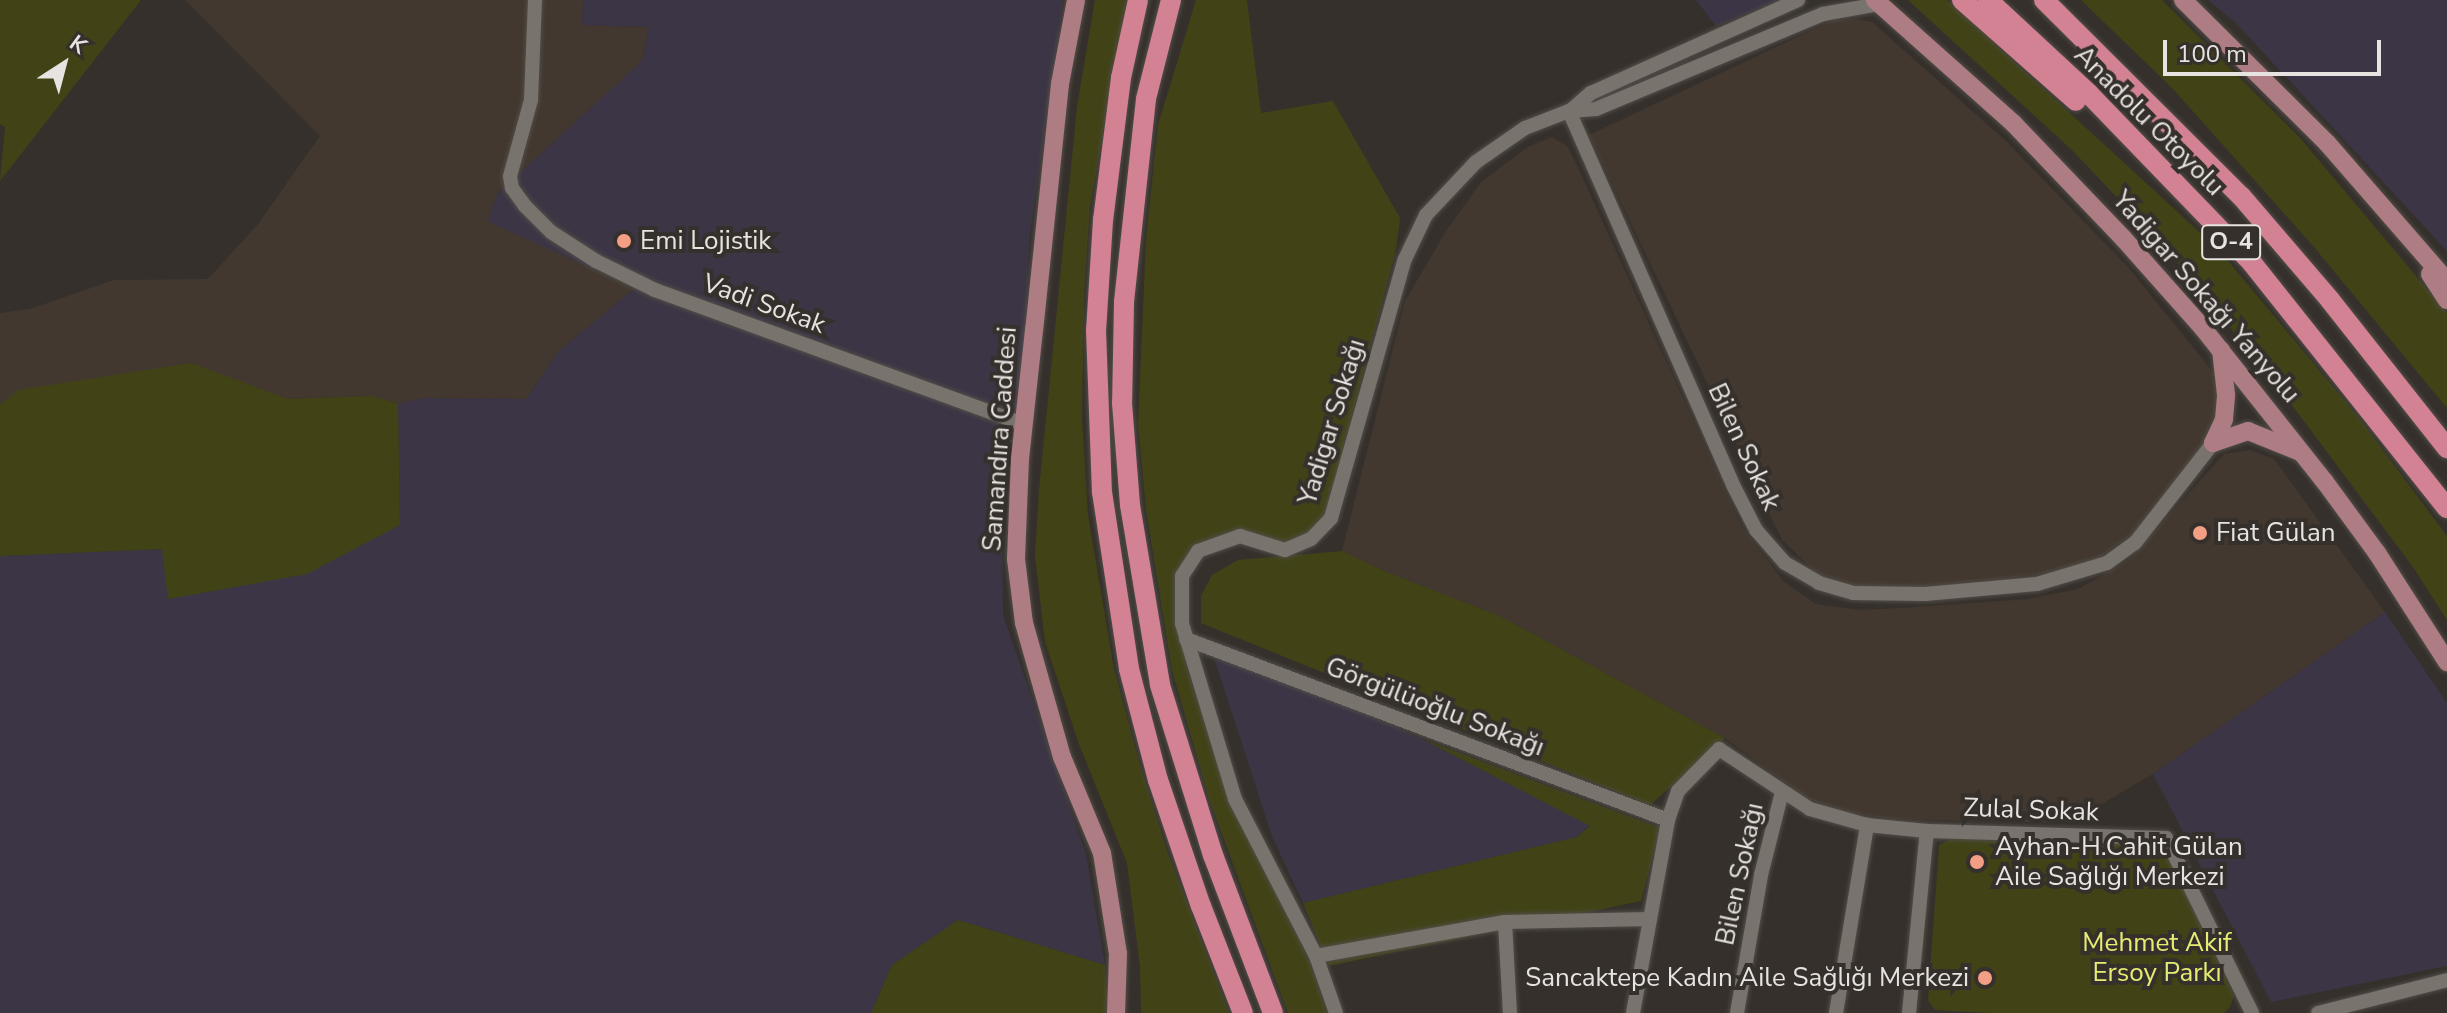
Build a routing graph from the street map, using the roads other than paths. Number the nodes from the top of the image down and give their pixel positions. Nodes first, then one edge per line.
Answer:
1 (535, 0) edge
2 (1076, 0) edge
3 (1138, 0) edge
4 (1151, 0) edge
5 (1171, 0) edge
6 (1183, 0) edge
7 (1798, 0) edge
8 (1962, 0) edge
9 (1988, 0) edge
10 (2044, 0) edge
11 (2183, 0) edge
12 (1878, 2) edge
13 (1569, 111) junction
14 (1118, 122) junction
15 (1139, 157) junction
16 (2392, 214) junction
17 (2252, 263) junction
18 (2447, 281) edge
19 (2447, 300) edge
20 (2221, 350) junction
21 (1024, 424) junction
22 (2213, 443) junction
23 (2447, 448) edge
24 (2305, 455) junction
25 (2447, 508) edge
26 (1186, 639) junction
27 (2447, 662) edge
28 (1782, 792) junction
29 (1668, 820) junction
30 (1867, 825) junction
31 (1927, 831) junction
32 (1650, 919) junction
33 (1505, 922) junction
34 (1316, 956) junction
35 (2447, 980) edge
36 (1116, 1013) edge
37 (1243, 1013) edge
38 (1273, 1013) edge
39 (1336, 1013) edge
40 (1510, 1013) edge
41 (1633, 1013) edge
42 (1737, 1013) edge
43 (1836, 1013) edge
44 (1909, 1013) edge
45 (2252, 1013) edge
46 (2318, 1013) edge

1 - 21 street, Vadi Sokak
2 - 21 main road, Samandıra Caddesi
3 - 14 highway
4 - 14 highway
5 - 15 highway
6 - 15 highway
7 - 13 street
8 - 17 highway
9 - 17 highway, Anadolu Otoyolu / O-4
10 - 23 highway, Anadolu Otoyolu / O-4
11 - 16 main road
12 - 13 street, Yadigar Sokağı
12 - 20 main road, Yadigar Sokağı Yanyolu
13 - 22 street, Bilen Sokak
13 - 26 street, Yadigar Sokağı
14 - 37 highway
15 - 38 highway
16 - 18 main road
16 - 19 main road
17 - 25 highway, Anadolu Otoyolu / O-4
20 - 22 main road
20 - 24 main road, Yadigar Sokağı Yanyolu
21 - 36 main road, Samandıra Caddesi
22 - 24 main road
24 - 27 main road, Yadigar Sokağı Yanyolu
26 - 29 street, Görgülüoğlu Sokağı
26 - 34 street, Yadigar Sokağı
28 - 29 street, Zulal Sokak
28 - 30 street, Zulal Sokak
28 - 42 street, Bilen Sokağı
29 - 32 street
30 - 31 street, Zulal Sokak
30 - 43 street
31 - 44 street
31 - 45 street, Zulal Sokak
32 - 33 street
32 - 41 street
33 - 34 street
33 - 40 street
34 - 39 street, Yadigar Sokağı
35 - 46 street

